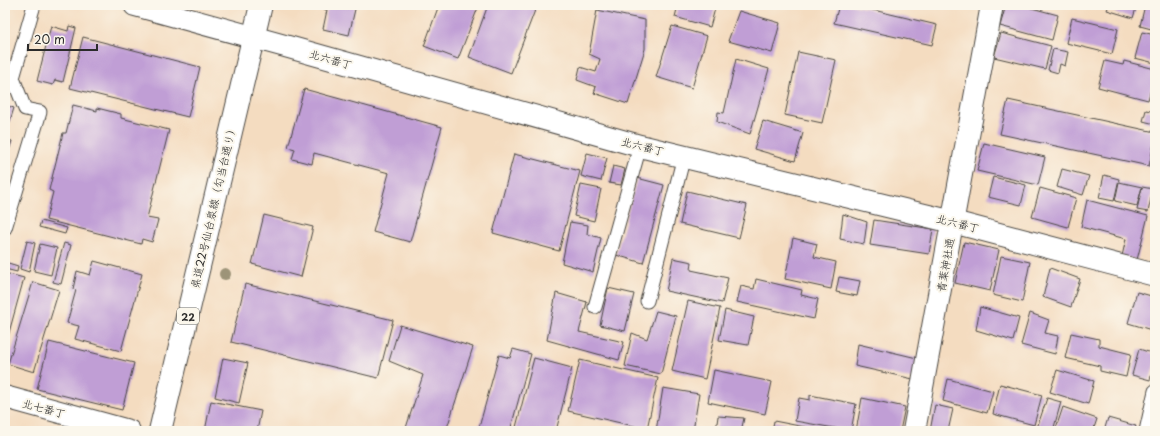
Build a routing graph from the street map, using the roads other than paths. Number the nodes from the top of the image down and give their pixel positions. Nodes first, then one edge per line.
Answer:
1 (34, 5) edge
2 (135, 5) edge
3 (261, 5) edge
4 (992, 5) edge
5 (253, 38) junction
6 (640, 146) junction
7 (684, 156) junction
8 (953, 222) junction
9 (5, 228) edge
10 (1155, 275) edge
11 (647, 302) dead end
12 (595, 307) dead end
13 (1155, 391) edge
14 (5, 397) edge
15 (129, 431) edge
16 (160, 431) edge
17 (914, 431) edge
18 (1146, 431) edge

1 - 9 lane
2 - 5 street, 北六番丁
3 - 5 street, 県道22号仙台泉線（勾当台通り） / 22
4 - 8 street, 青葉神社通
5 - 6 street, 北六番丁
5 - 16 street, 県道22号仙台泉線（勾当台通り） / 22
6 - 7 street, 北六番丁
6 - 12 lane
7 - 8 street, 北六番丁
7 - 11 lane
8 - 10 street, 北六番丁
8 - 17 street, 青葉神社通
13 - 18 lane
14 - 15 street, 北七番丁

